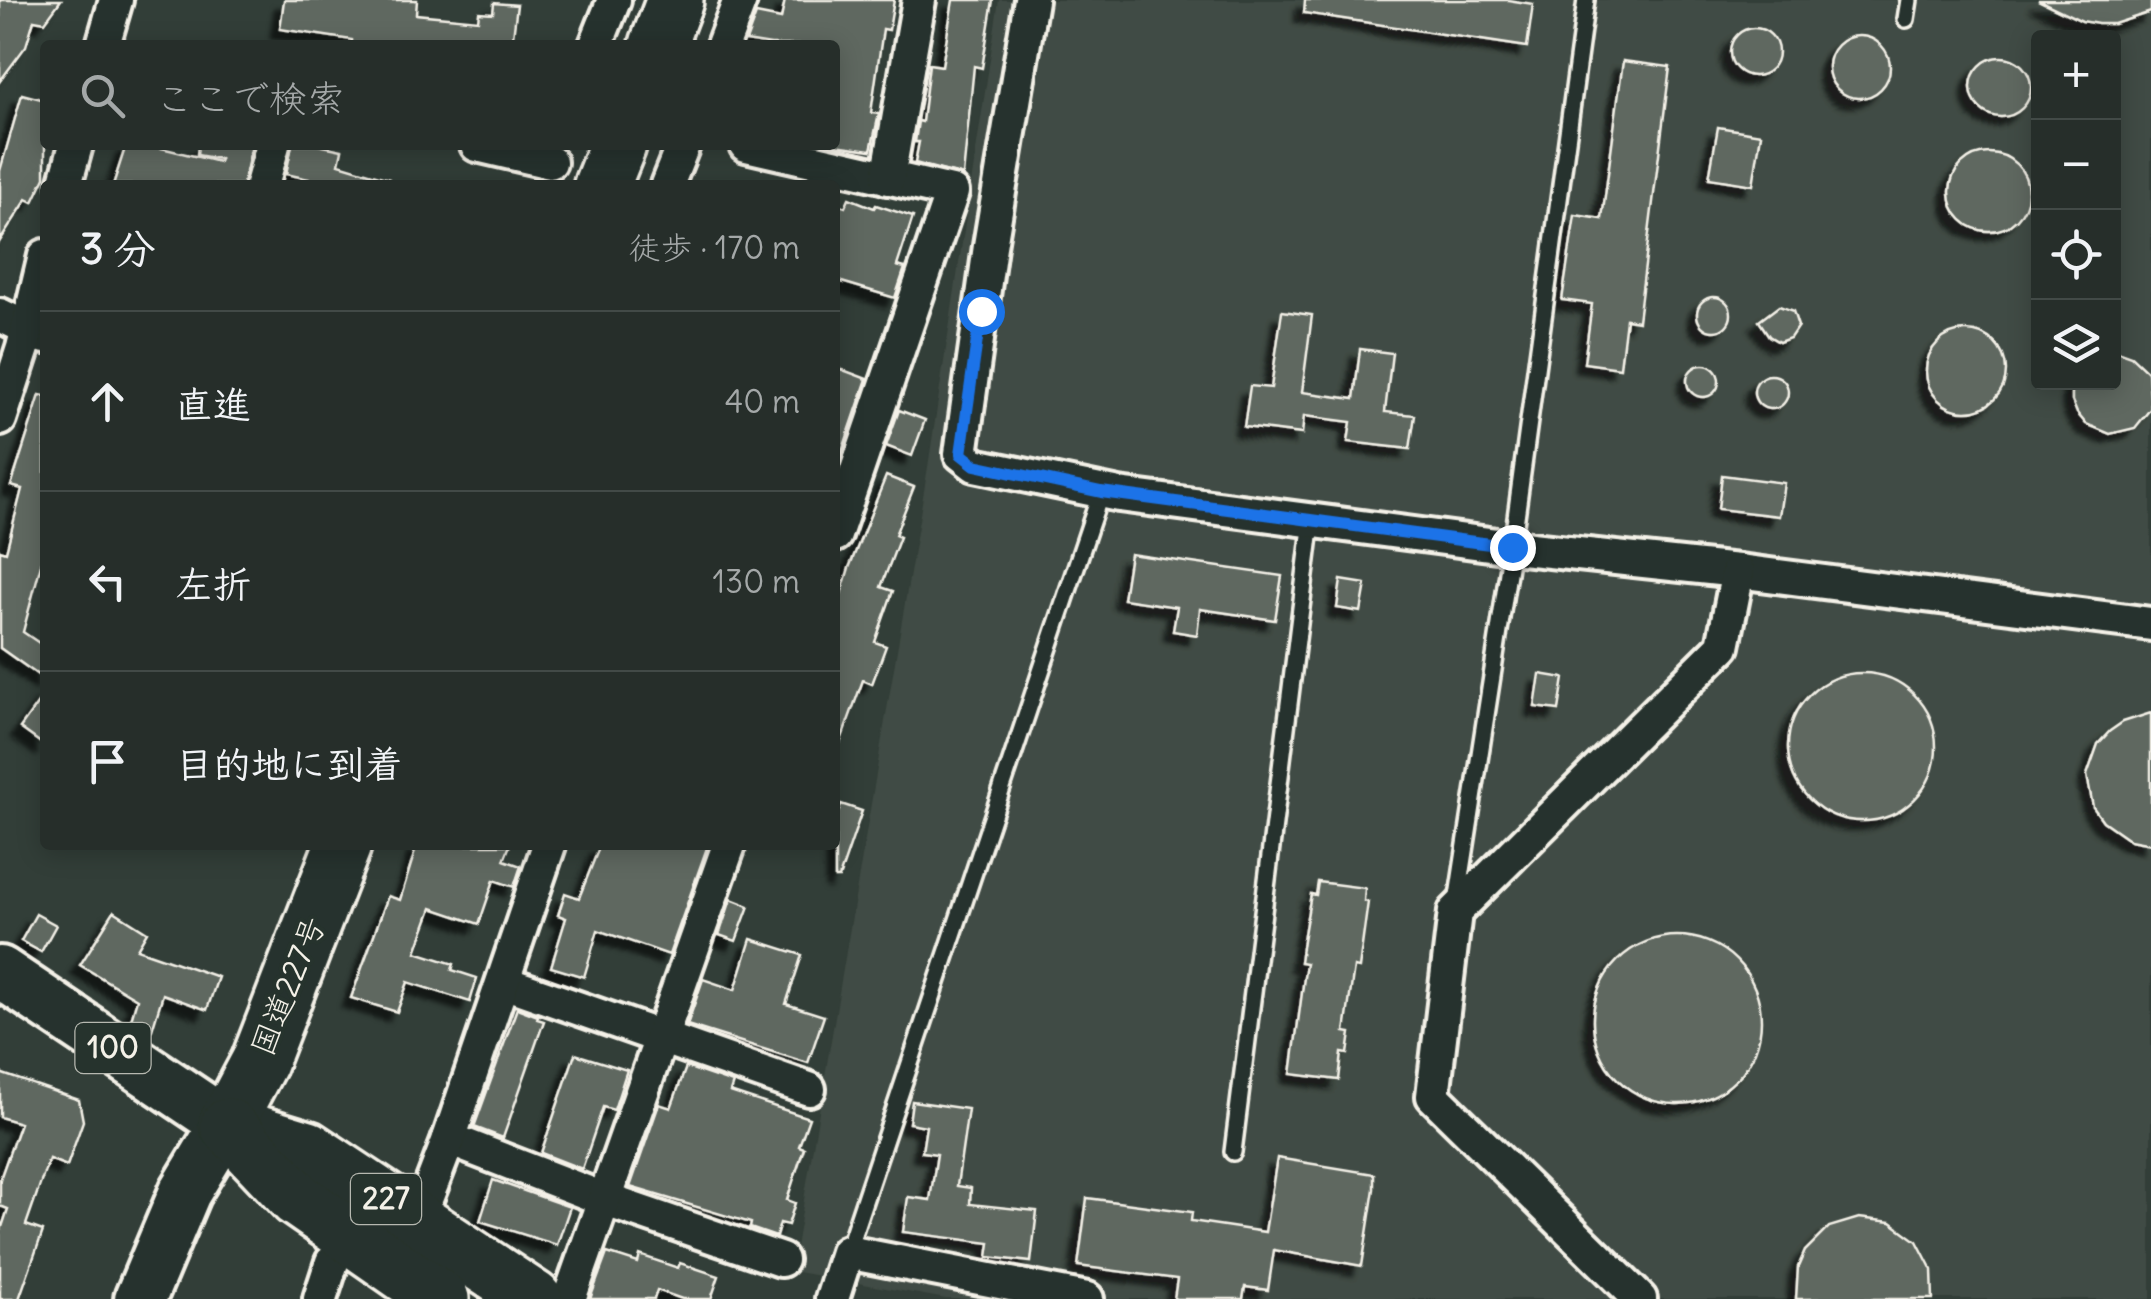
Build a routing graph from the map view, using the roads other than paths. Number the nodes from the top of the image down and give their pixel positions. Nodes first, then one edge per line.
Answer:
1 (116, 0) edge
2 (610, 0) edge
3 (676, 0) edge
4 (740, 0) edge
5 (918, 0) edge
6 (1031, 0) edge
7 (1586, 0) edge
8 (1909, 0) edge
9 (1906, 19) dead end
10 (105, 40) edge
11 (598, 40) edge
12 (660, 40) edge
13 (724, 40) edge
14 (75, 150) edge
15 (272, 150) edge
16 (496, 150) edge
17 (616, 150) edge
18 (681, 150) edge
19 (755, 150) edge
20 (549, 164) edge
21 (792, 171) edge
22 (888, 178) junction
23 (66, 180) edge
24 (263, 180) edge
25 (604, 180) edge
26 (669, 180) edge
27 (40, 273) edge
28 (24, 327) edge
29 (0, 420) edge
30 (1101, 492) junction
31 (840, 520) edge
32 (1312, 520) junction
33 (1512, 547) junction
34 (1738, 571) junction
35 (2151, 624) edge
36 (341, 850) edge
37 (547, 850) edge
38 (727, 850) edge
39 (1456, 912) junction
40 (0, 972) edge
41 (502, 982) junction
42 (662, 1039) junction
43 (809, 1090) dead end
44 (226, 1124) junction
45 (449, 1138) junction
46 (1232, 1152) dead end
47 (606, 1200) junction
48 (418, 1220) junction
49 (847, 1252) junction
50 (780, 1260) dead end
51 (332, 1262) dead end
52 (140, 1299) edge
53 (172, 1299) edge
54 (320, 1299) edge
55 (442, 1299) edge
56 (534, 1299) edge
57 (570, 1299) edge
58 (832, 1299) edge
59 (1087, 1299) edge
60 (1640, 1299) edge

1 - 10 street
2 - 11 street
3 - 12 highway
4 - 13 street
5 - 22 street
6 - 30 street
7 - 33 lane
8 - 9 lane
14 - 23 street
15 - 24 street
16 - 20 street
17 - 25 highway
18 - 26 street
19 - 21 street
21 - 22 street
22 - 31 street
27 - 28 street
28 - 29 street
30 - 32 street
30 - 49 lane
32 - 33 street
32 - 46 lane
33 - 34 street
33 - 39 lane
34 - 35 street
34 - 39 street
36 - 44 highway, 国道227号
37 - 41 street
38 - 42 street
39 - 60 street
40 - 44 main road, 100
41 - 42 street
41 - 45 street
42 - 43 street
42 - 47 street
44 - 48 highway, 227
44 - 52 main road
44 - 53 main road
44 - 55 highway, 227
45 - 47 street
45 - 48 street
47 - 50 street
47 - 57 street
48 - 56 highway, 227
49 - 58 street
49 - 59 street
51 - 54 street

